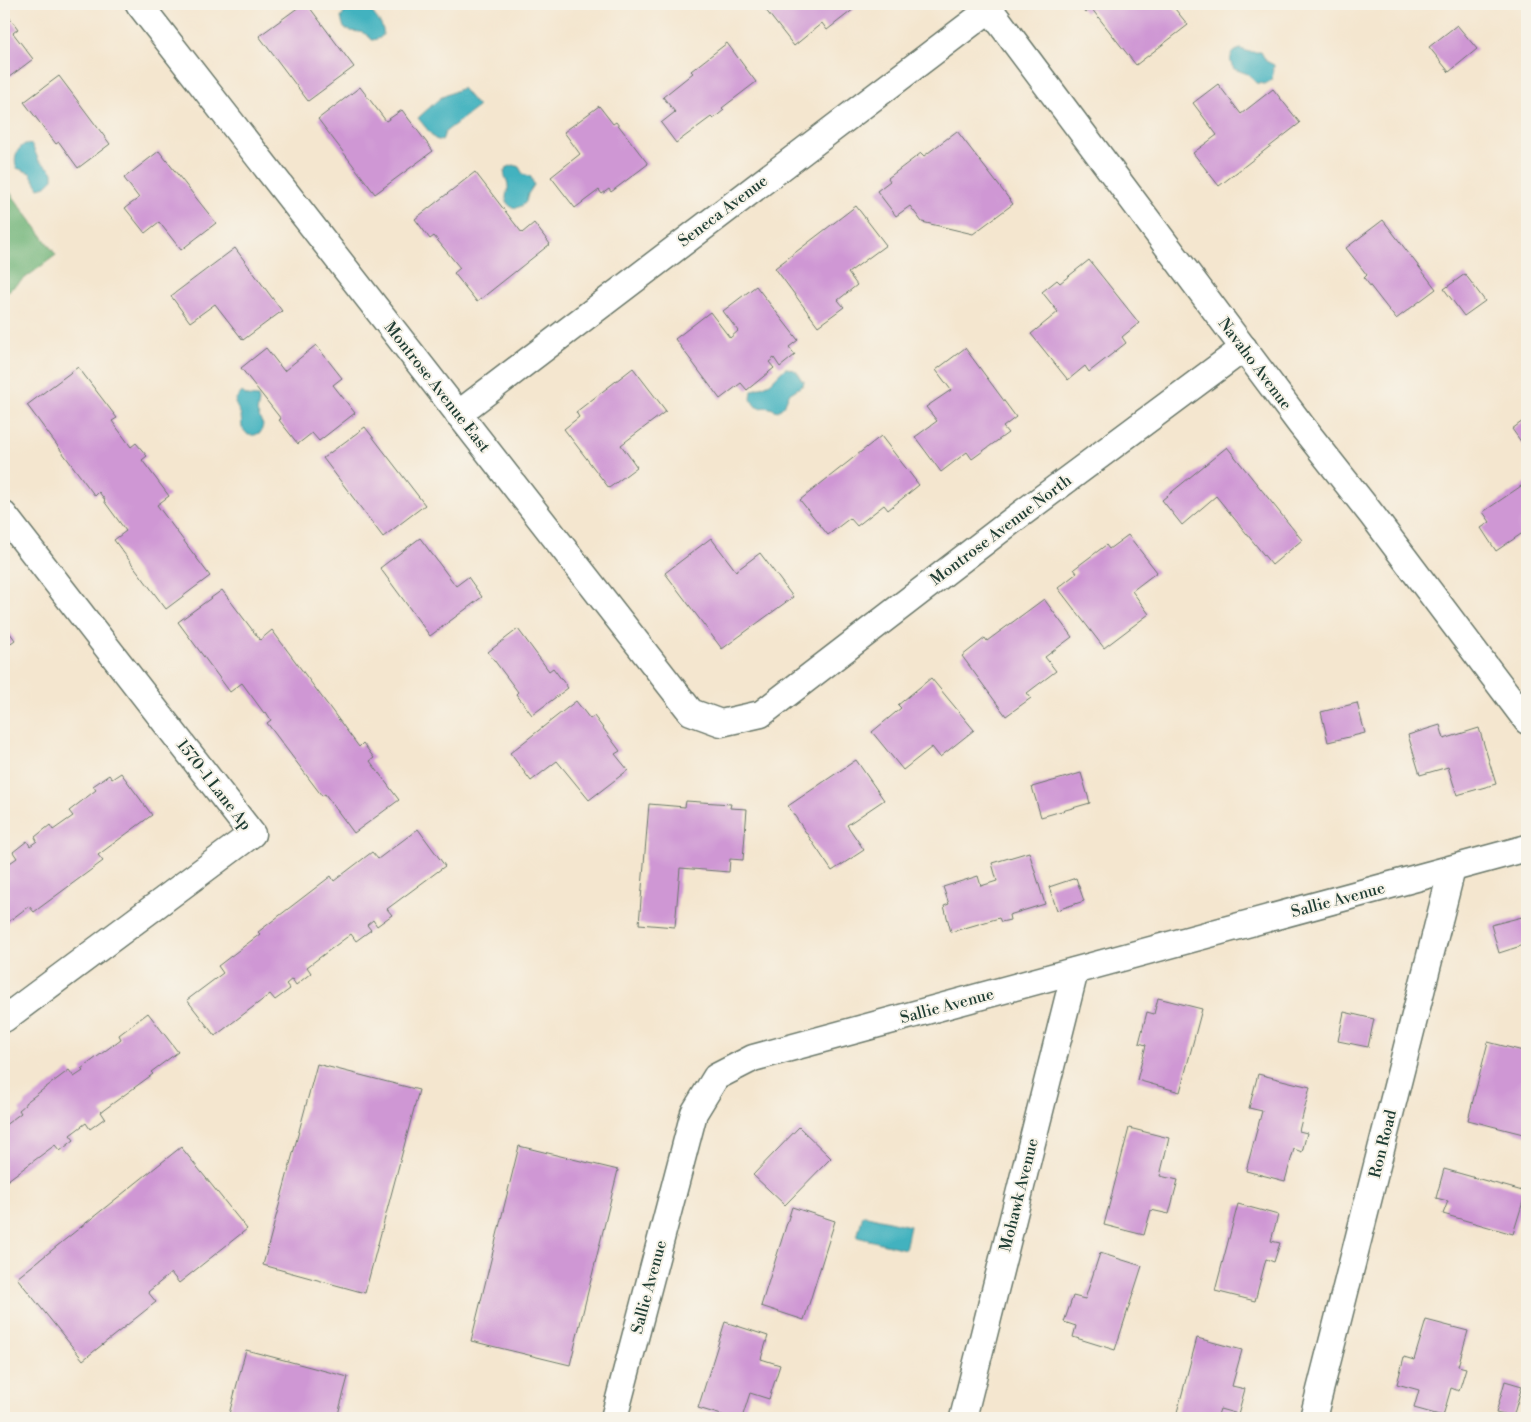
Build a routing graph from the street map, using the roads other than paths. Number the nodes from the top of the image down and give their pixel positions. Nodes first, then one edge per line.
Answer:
1 (139, 4) edge
2 (988, 6) edge
3 (1244, 348) junction
4 (458, 414) junction
5 (4, 515) edge
6 (761, 714) joint
7 (1527, 721) edge
8 (1527, 848) edge
9 (1452, 869) junction
10 (1076, 971) junction
11 (4, 1019) edge
12 (614, 1418) edge
13 (963, 1418) edge
14 (1313, 1418) edge

1 - 4 street, Montrose Avenue East
2 - 3 street, Navaho Avenue
2 - 4 street, Seneca Avenue
3 - 6 street, Montrose Avenue North
3 - 7 street, Navaho Avenue
4 - 6 street, Montrose Avenue East
5 - 11 street, 1570-1 Lane Ap
8 - 9 street, Sallie Avenue
9 - 10 street, Sallie Avenue
9 - 14 street, Ron Road
10 - 12 street, Sallie Avenue
10 - 13 street, Mohawk Avenue

